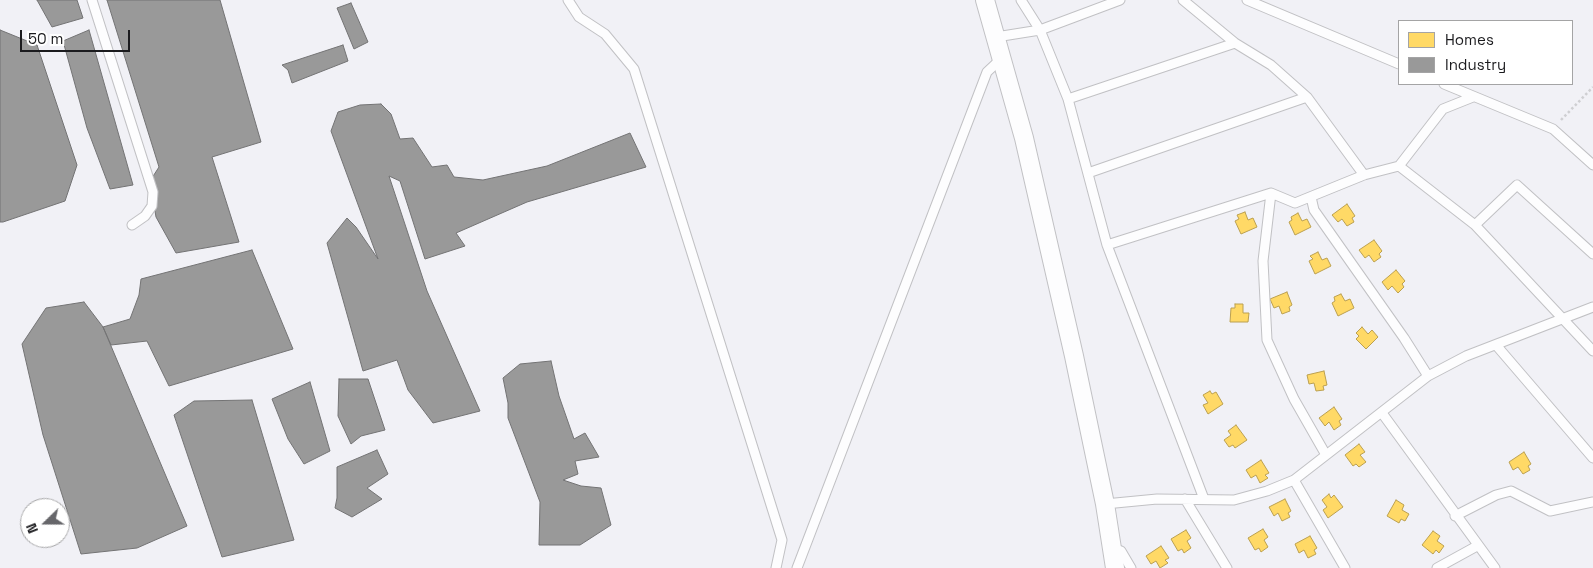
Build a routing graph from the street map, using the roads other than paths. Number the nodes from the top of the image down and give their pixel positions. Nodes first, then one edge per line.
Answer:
1 (92, 0) edge
2 (568, 0) edge
3 (985, 0) edge
4 (1021, 0) edge
5 (1120, 0) edge
6 (1183, 0) edge
7 (1247, 0) edge
8 (1040, 30) junction
9 (996, 37) junction
10 (1235, 43) junction
11 (1002, 58) junction
12 (1398, 64) edge
13 (1446, 85) edge
14 (1473, 97) junction
15 (1307, 98) junction
16 (1068, 100) junction
17 (1593, 165) edge
18 (1398, 166) junction
19 (1088, 173) junction
20 (1364, 175) junction
21 (1271, 193) junction
22 (1311, 197) junction
23 (132, 225) dead end
24 (1475, 225) junction
25 (1107, 245) junction
26 (1593, 254) edge
27 (1593, 307) edge
28 (1560, 318) junction
29 (1496, 345) junction
30 (1593, 351) edge
31 (1428, 376) junction
32 (1382, 413) junction
33 (1326, 455) junction
34 (1593, 458) edge
35 (1294, 480) junction
36 (1185, 499) junction
37 (1204, 499) junction
38 (1593, 502) edge
39 (1105, 504) junction
40 (1455, 516) junction
41 (1477, 546) junction
42 (1112, 548) junction
43 (776, 568) edge
44 (797, 568) edge
45 (1115, 568) edge
46 (1131, 568) edge
47 (1227, 568) edge
48 (1345, 568) edge
49 (1437, 568) edge
50 (1494, 568) edge

1 - 23 lane
2 - 43 lane
3 - 9 street
4 - 8 lane
5 - 8 lane
6 - 10 lane
7 - 12 lane
8 - 9 lane
8 - 16 lane
9 - 11 street
10 - 15 lane
10 - 16 lane
11 - 39 street
11 - 44 lane
13 - 14 lane
14 - 17 lane
14 - 18 lane
15 - 19 lane
15 - 20 lane
16 - 19 lane
18 - 20 lane
18 - 24 lane
19 - 25 lane
20 - 22 lane
21 - 22 lane
21 - 25 lane
21 - 33 lane
22 - 31 lane
24 - 26 lane
24 - 28 lane
25 - 37 lane
27 - 28 lane
28 - 29 lane
28 - 30 lane
29 - 31 lane
29 - 34 lane
31 - 32 lane
32 - 33 lane
32 - 40 lane
33 - 35 lane
35 - 37 lane
35 - 48 lane
36 - 37 lane
36 - 39 lane
36 - 47 lane
38 - 40 lane
39 - 42 street
40 - 41 lane
41 - 49 lane
41 - 50 lane
42 - 45 street
42 - 46 lane

